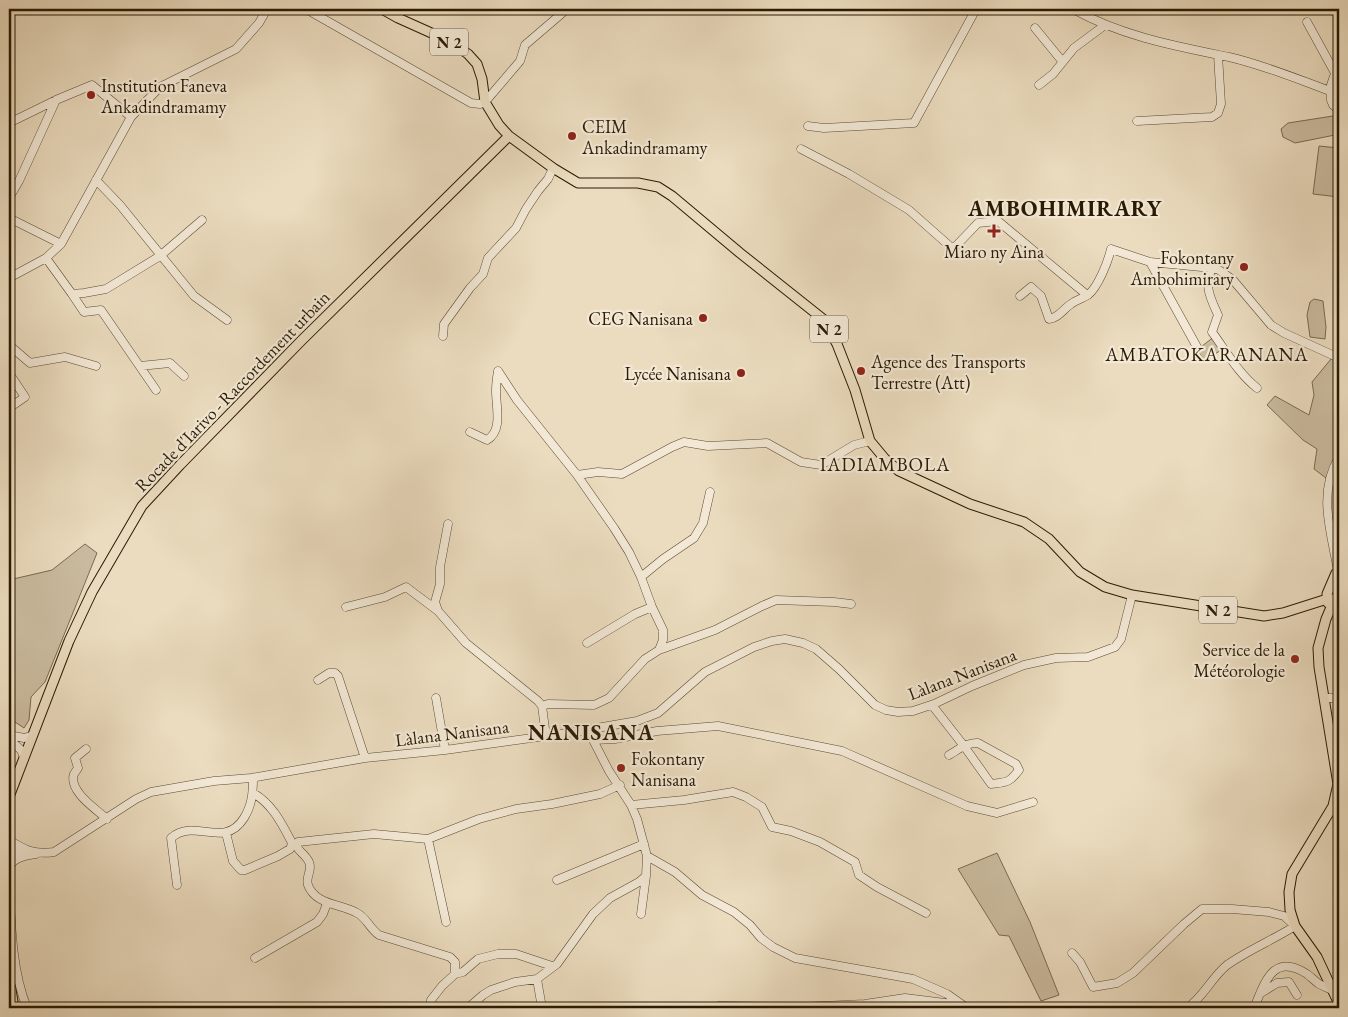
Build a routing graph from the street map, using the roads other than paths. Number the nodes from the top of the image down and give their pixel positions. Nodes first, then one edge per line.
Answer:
1 (267, 9) edge
2 (306, 9) edge
3 (382, 9) edge
4 (567, 9) edge
5 (976, 9) edge
6 (1072, 9) edge
7 (1307, 22) dead end
8 (1105, 25) junction
9 (1034, 28) dead end
10 (1218, 55) junction
11 (1062, 61) junction
12 (1339, 62) edge
13 (1335, 74) junction
14 (1039, 85) dead end
15 (1330, 91) junction
16 (56, 100) junction
17 (485, 102) junction
18 (1339, 110) edge
19 (131, 117) junction
20 (1137, 121) dead end
21 (9, 122) edge
22 (808, 126) dead end
23 (509, 136) junction
24 (801, 149) dead end
25 (553, 168) junction
26 (96, 180) junction
27 (9, 198) edge
28 (9, 218) edge
29 (202, 220) dead end
30 (61, 244) junction
31 (160, 256) junction
32 (46, 258) junction
33 (1150, 262) junction
34 (1212, 268) junction
35 (9, 278) edge
36 (72, 294) junction
37 (1087, 295) junction
38 (1020, 296) dead end
39 (227, 320) dead end
40 (443, 336) dead end
41 (1197, 347) dead end
42 (10, 348) edge
43 (1339, 358) edge
44 (96, 366) dead end
45 (140, 366) junction
46 (9, 373) edge
47 (184, 376) dead end
48 (1257, 388) dead end
49 (156, 390) dead end
50 (9, 408) edge
51 (470, 432) dead end
52 (870, 440) junction
53 (1339, 457) edge
54 (577, 475) junction
55 (710, 492) dead end
56 (448, 524) dead end
57 (1338, 571) edge
58 (641, 577) junction
59 (1132, 596) junction
60 (1335, 596) edge
61 (851, 604) dead end
62 (1304, 606) junction
63 (346, 607) dead end
64 (652, 608) junction
65 (438, 611) junction
66 (1326, 619) junction
67 (587, 643) dead end
68 (659, 650) junction
69 (318, 680) dead end
70 (436, 698) dead end
71 (1325, 698) junction
72 (1339, 698) edge
73 (932, 705) junction
74 (542, 706) junction
75 (585, 730) junction
76 (9, 735) edge
77 (31, 736) junction
78 (546, 736) junction
79 (9, 739) edge
80 (593, 740) junction
81 (964, 746) junction
82 (86, 749) dead end
83 (445, 750) junction
84 (949, 755) dead end
85 (24, 757) junction
86 (365, 758) junction
87 (253, 778) junction
88 (620, 786) junction
89 (253, 793) junction
90 (9, 798) edge
91 (1033, 802) dead end
92 (1336, 804) edge
93 (631, 805) junction
94 (107, 819) junction
95 (226, 833) junction
96 (428, 839) junction
97 (9, 840) edge
98 (644, 844) junction
99 (24, 850) junction
100 (41, 853) junction
101 (9, 854) edge
102 (647, 856) junction
103 (9, 870) edge
104 (646, 876) junction
105 (9, 878) edge
106 (557, 880) dead end
107 (177, 885) dead end
108 (328, 903) junction
109 (926, 913) dead end
110 (641, 914) dead end
111 (446, 922) dead end
112 (1295, 926) junction
113 (1072, 953) dead end
114 (255, 958) dead end
115 (552, 966) junction
116 (455, 974) junction
117 (9, 977) edge
118 (537, 979) junction
119 (1334, 991) junction
120 (1260, 994) junction
121 (1297, 995) dead end
122 (1339, 1004) edge
123 (719, 1006) dead end
124 (965, 1007) edge
125 (14, 1008) edge
126 (27, 1008) edge
127 (430, 1008) edge
128 (468, 1008) edge
129 (542, 1008) edge
130 (1187, 1008) edge
131 (1254, 1008) edge

1 - 19 street
2 - 17 street
3 - 17 main road, N 2
4 - 17 street
5 - 22 street
6 - 8 street
7 - 13 street
8 - 10 street
8 - 11 street
9 - 11 street
10 - 15 street
10 - 20 street
11 - 14 street
12 - 13 street
13 - 15 street
15 - 18 street
16 - 19 street
16 - 21 street
16 - 27 street
17 - 23 main road, N 2
19 - 26 street
23 - 25 main road, N 2
23 - 77 main road, Rocade d'Iarivo - Raccordement urbain
24 - 37 street
25 - 40 street
25 - 52 main road, N 2
26 - 30 street
26 - 31 street
28 - 30 street
29 - 31 street
30 - 32 street
31 - 36 street
31 - 39 street
32 - 35 street
32 - 36 street
33 - 34 street
33 - 37 street
33 - 41 street
34 - 43 street
34 - 48 street
36 - 45 street
37 - 38 street
42 - 44 street
45 - 47 street
45 - 49 street
46 - 50 street
51 - 54 street
52 - 54 street
52 - 59 main road, N 2
53 - 57 street
54 - 58 street
55 - 58 street
56 - 65 street
57 - 60 main road
57 - 62 main road
58 - 64 street
59 - 62 main road, N 2
59 - 73 street, Làlana Nanisana
60 - 62 main road, N 2
60 - 66 main road
61 - 68 street
62 - 66 main road
63 - 65 street
64 - 67 street
64 - 68 street
65 - 74 street
66 - 71 main road
68 - 74 street
69 - 86 street
70 - 83 street
71 - 72 street
71 - 92 main road
73 - 75 street, Làlana Nanisana
73 - 81 street
74 - 78 street
75 - 78 street, Làlana Nanisana
75 - 80 street
76 - 77 street
77 - 85 main road, Rocade d'Iarivo - Raccordement urbain
78 - 83 street, Làlana Nanisana
79 - 85 street
80 - 88 street
80 - 91 street
81 - 81 street
81 - 84 street
82 - 94 street
83 - 86 street, Làlana Nanisana
85 - 90 main road, Rocade d'Iarivo - Raccordement urbain
86 - 87 street, Làlana Nanisana
87 - 89 street
87 - 94 street, Làlana Nanisana
88 - 93 street
88 - 96 street
89 - 95 street
89 - 95 street
92 - 112 main road
93 - 98 street
93 - 109 street
94 - 100 street, Làlana Nanisana
95 - 107 street
96 - 108 street
96 - 111 street
97 - 99 street, Làlana Nanisana
98 - 102 street
98 - 106 street
99 - 100 street, Làlana Nanisana
99 - 101 street, Làlana Nanisana
100 - 103 street
102 - 104 street
102 - 124 street
104 - 110 street
104 - 115 street
105 - 126 street
108 - 114 street
108 - 116 street
112 - 113 street
112 - 119 main road
112 - 130 street
115 - 116 street
115 - 118 street
116 - 127 street
117 - 125 main road
118 - 128 street
118 - 129 street
119 - 120 street
119 - 122 main road
120 - 121 street
120 - 131 street
123 - 124 street

